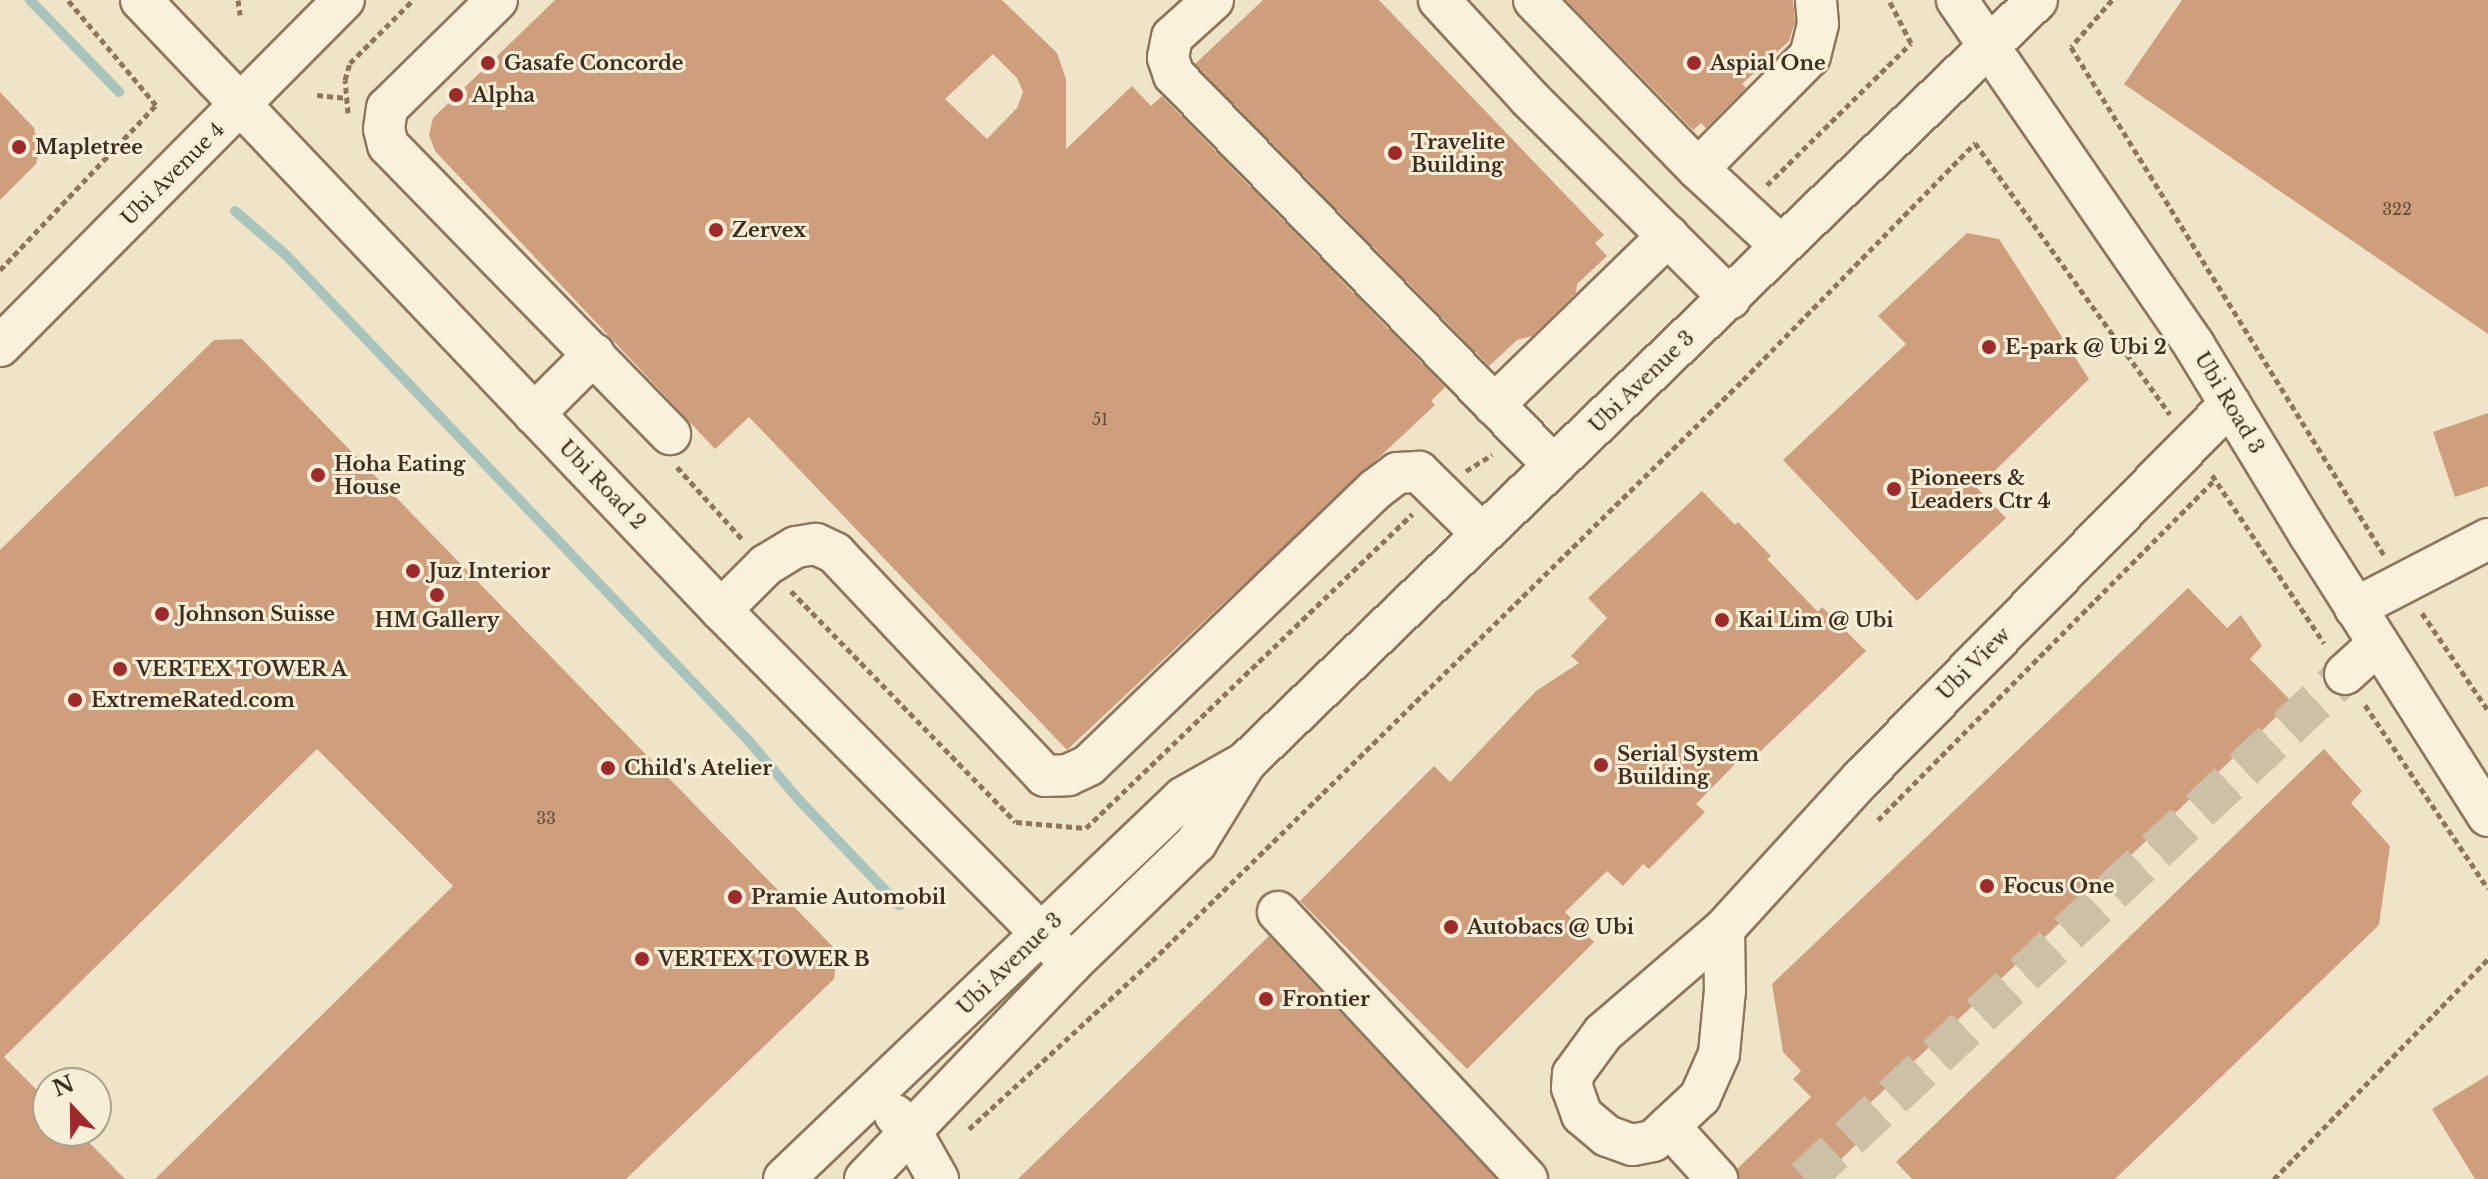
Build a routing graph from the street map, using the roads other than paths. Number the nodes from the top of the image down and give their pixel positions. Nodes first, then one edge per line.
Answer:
1 (141, 0) edge
2 (344, 0) edge
3 (497, 0) edge
4 (1213, 0) edge
5 (1439, 0) edge
6 (1534, 0) edge
7 (1816, 0) edge
8 (1957, 0) edge
9 (2037, 0) edge
10 (1989, 49) junction
11 (243, 103) junction
12 (1698, 169) junction
13 (1668, 236) junction
14 (1781, 246) junction
15 (1730, 298) junction
16 (0, 346) edge
17 (594, 354) junction
18 (2230, 404) junction
19 (1494, 405) junction
20 (534, 414) junction
21 (672, 449) road end
22 (1554, 466) junction
23 (1482, 534) junction
24 (2488, 539) edge
25 (2355, 608) junction
26 (721, 610) junction
27 (2378, 644) junction
28 (2345, 674) tunnel mouth
29 (1246, 762) junction
30 (2487, 814) edge
31 (1278, 912) dead end
32 (1724, 929) junction
33 (1039, 935) junction
34 (1071, 964) junction
35 (876, 1094) junction
36 (1669, 1126) junction
37 (927, 1159) edge
38 (784, 1179) edge
39 (865, 1179) edge
40 (1527, 1179) edge
41 (1717, 1179) edge

1 - 11 street, Ubi Road 2
2 - 11 street, Ubi Avenue 4
3 - 17 street
4 - 19 street
5 - 13 street
6 - 12 street
7 - 12 street
8 - 10 street, Ubi Road 3
9 - 10 street, Ubi Avenue 3
10 - 14 street, Ubi Avenue 3
10 - 18 street, Ubi Road 3
11 - 16 street, Ubi Avenue 4
11 - 20 street, Ubi Road 2
12 - 14 street
13 - 15 street
13 - 19 street
14 - 15 street, Ubi Avenue 3
15 - 22 street, Ubi Avenue 3
17 - 20 street
17 - 21 street
18 - 25 street, Ubi Road 3
18 - 32 street, Ubi View
19 - 22 street
20 - 26 street, Ubi Road 2
22 - 23 street, Ubi Avenue 3
23 - 26 street
23 - 29 street, Ubi Avenue 3
24 - 25 street
25 - 27 street, Ubi Road 3
26 - 33 street, Ubi Road 2
27 - 28 street
27 - 30 street, Ubi Road 3
29 - 33 street, Ubi Avenue 3
29 - 34 street, Ubi Avenue 3
31 - 40 street
32 - 36 street, Ubi View
32 - 36 street, Ubi View
33 - 34 street, Ubi Road 2
33 - 35 street, Ubi Avenue 3
34 - 37 street, Ubi Avenue 3
35 - 37 street
35 - 38 street, Ubi Avenue 3
36 - 41 street
37 - 39 street, Ubi Avenue 3

